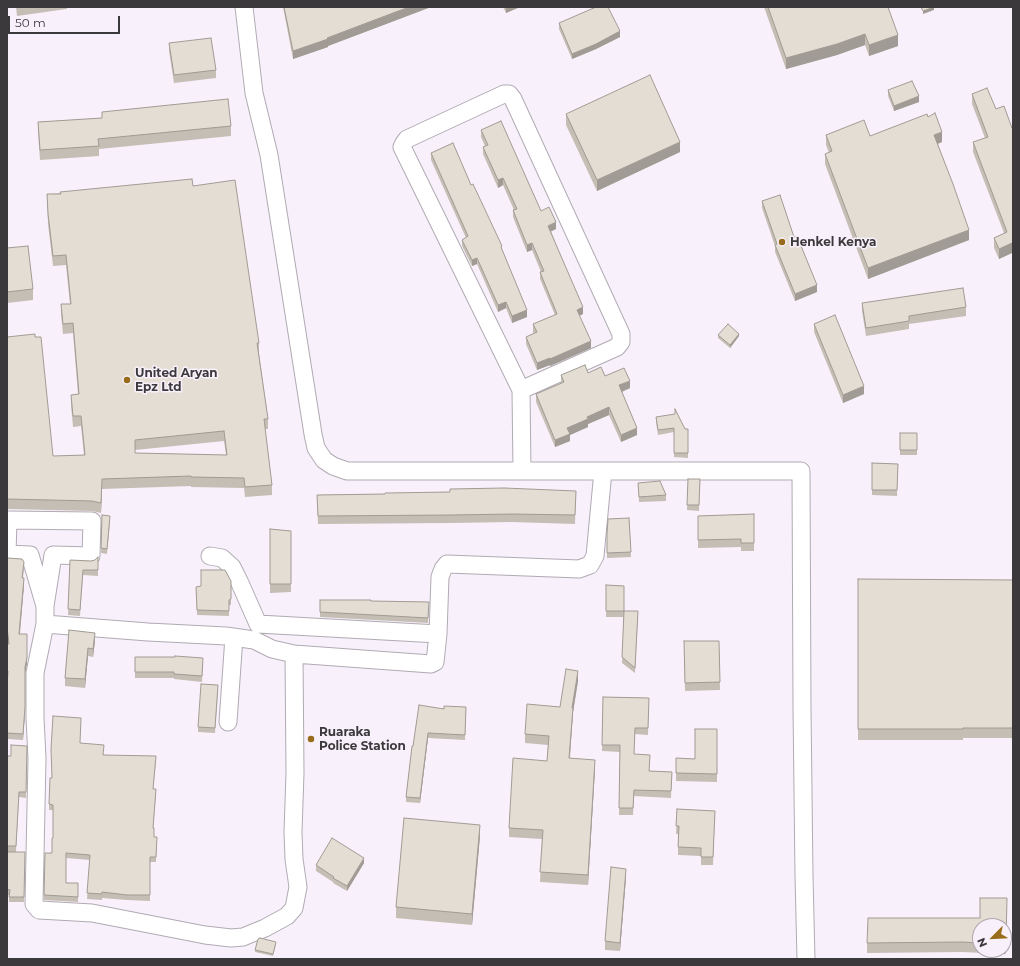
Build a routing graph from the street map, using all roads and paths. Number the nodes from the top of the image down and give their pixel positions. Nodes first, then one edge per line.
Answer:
1 (244, 7) edge
2 (521, 390) junction
3 (522, 471) junction
4 (603, 471) junction
5 (30, 555) junction
6 (53, 555) junction
7 (210, 556) dead end
8 (45, 606) junction
9 (45, 624) junction
10 (258, 624) junction
11 (438, 634) junction
12 (234, 636) junction
13 (254, 640) junction
14 (294, 654) junction
15 (228, 722) dead end
16 (806, 959) edge

1 - 3 street
2 - 2 street
2 - 3 street
3 - 4 street
4 - 11 street
4 - 16 street
5 - 6 street
5 - 6 street
5 - 8 street
6 - 8 street
7 - 10 street
8 - 9 street
9 - 12 street
9 - 14 street
10 - 11 street
10 - 13 street
11 - 14 street
12 - 13 street
12 - 15 street
13 - 14 street

